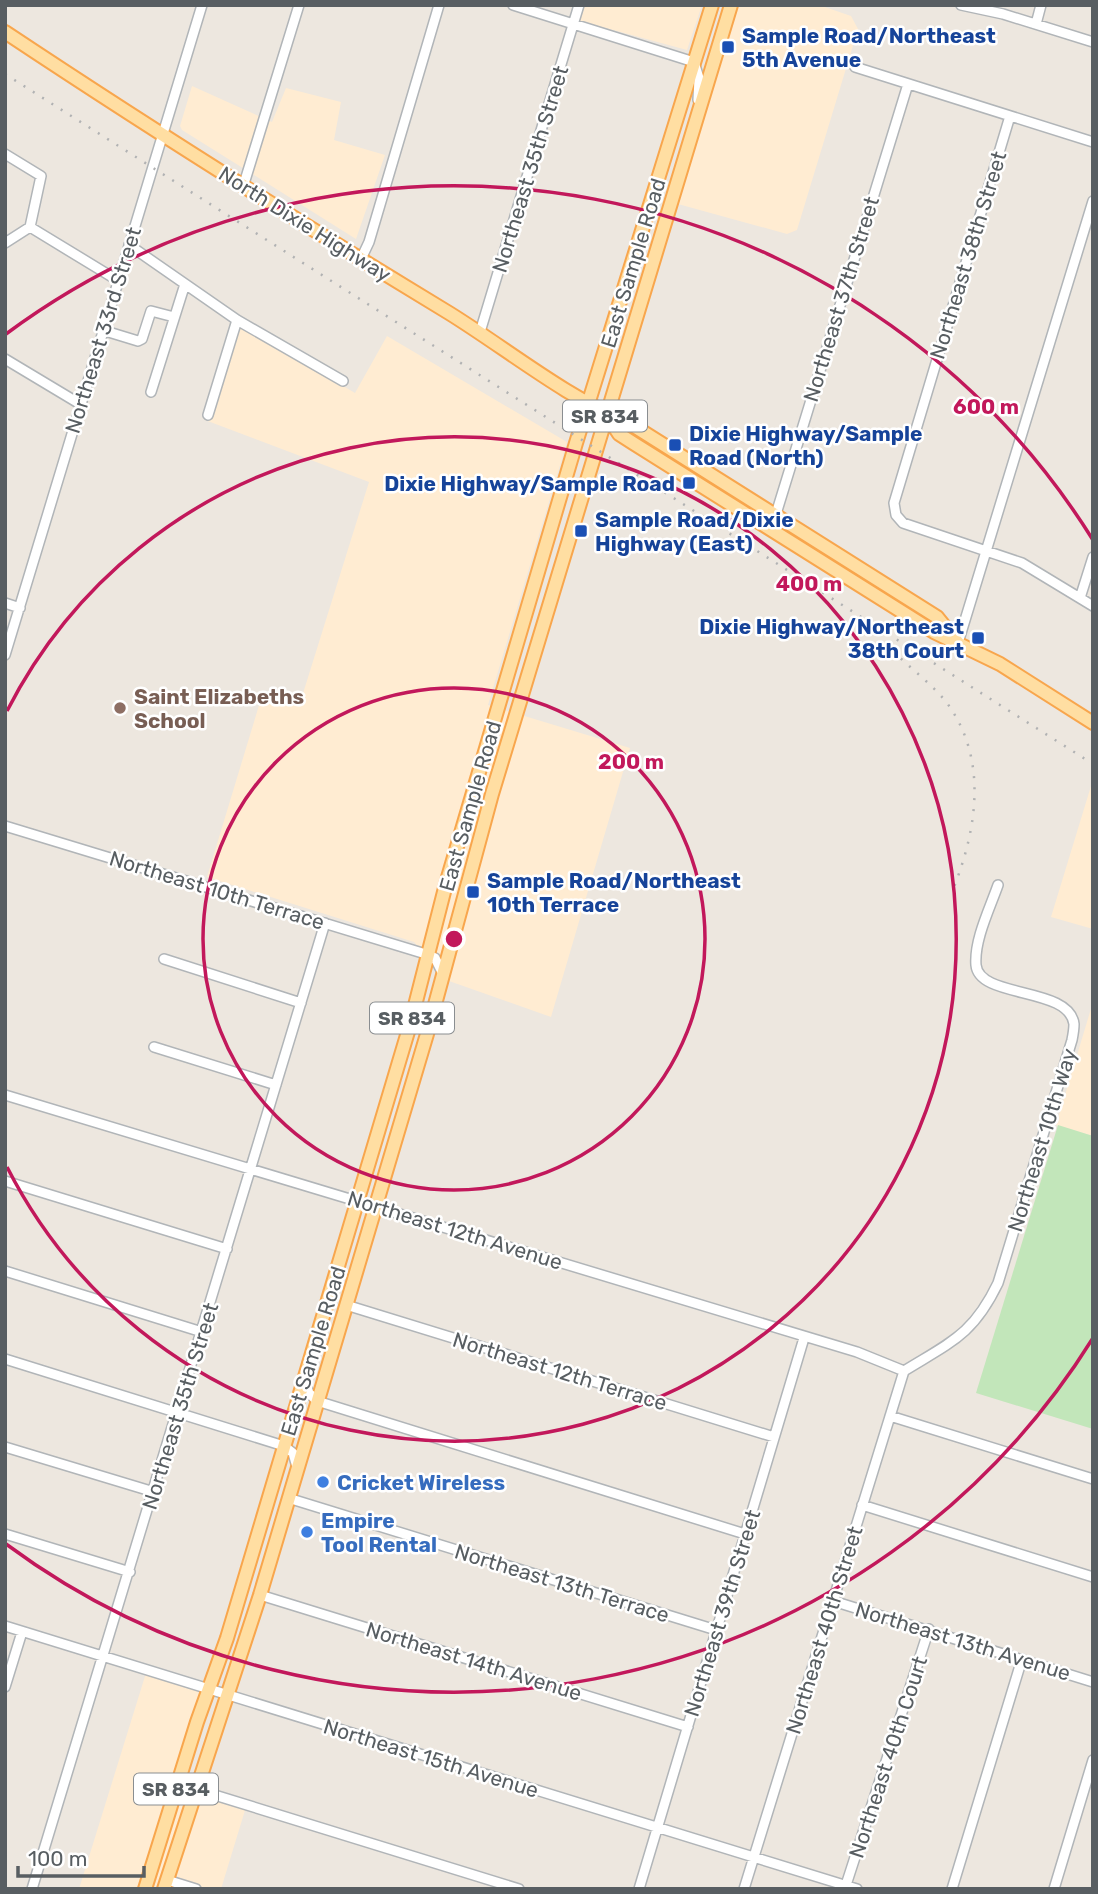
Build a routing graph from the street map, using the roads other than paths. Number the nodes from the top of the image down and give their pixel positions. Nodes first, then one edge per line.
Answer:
1 (202, 5) edge
2 (299, 5) edge
3 (439, 5) edge
4 (513, 5) edge
5 (579, 5) edge
6 (713, 5) edge
7 (731, 5) edge
8 (961, 5) edge
9 (1041, 5) edge
10 (574, 24) junction
11 (1036, 24) junction
12 (5, 32) edge
13 (1093, 42) edge
14 (694, 62) junction
15 (712, 66) junction
16 (855, 67) dead end
17 (908, 84) junction
18 (697, 113) junction
19 (1010, 116) junction
20 (163, 133) junction
21 (1093, 142) edge
22 (5, 154) edge
23 (243, 187) junction
24 (1093, 201) edge
25 (30, 226) junction
26 (5, 243) edge
27 (129, 245) junction
28 (361, 260) junction
29 (117, 280) junction
30 (185, 284) junction
31 (174, 317) junction
32 (237, 320) junction
33 (102, 330) junction
34 (480, 332) junction
35 (5, 359) edge
36 (343, 381) dead end
37 (151, 392) dead end
38 (589, 402) junction
39 (80, 404) junction
40 (606, 414) junction
41 (208, 415) dead end
42 (776, 514) junction
43 (988, 550) junction
44 (1093, 557) edge
45 (1080, 598) junction
46 (5, 603) edge
47 (1093, 606) edge
48 (20, 608) junction
49 (958, 643) junction
50 (516, 650) junction
51 (5, 655) edge
52 (527, 678) junction
53 (1093, 723) edge
54 (5, 826) edge
55 (998, 885) dead end
56 (325, 923) junction
57 (435, 929) junction
58 (449, 951) junction
59 (429, 955) junction
60 (164, 959) dead end
61 (443, 975) junction
62 (301, 1003) junction
63 (154, 1047) dead end
64 (276, 1085) junction
65 (5, 1095) edge
66 (251, 1167) junction
67 (5, 1181) edge
68 (358, 1200) junction
69 (376, 1206) junction
70 (227, 1249) junction
71 (5, 1271) edge
72 (346, 1305) junction
73 (202, 1332) junction
74 (804, 1338) junction
75 (5, 1359) edge
76 (904, 1371) junction
77 (304, 1380) junction
78 (317, 1401) junction
79 (178, 1412) junction
80 (890, 1416) junction
81 (774, 1437) junction
82 (284, 1446) junction
83 (5, 1447) edge
84 (297, 1467) junction
85 (1093, 1479) edge
86 (153, 1492) junction
87 (288, 1498) junction
88 (862, 1505) junction
89 (5, 1534) edge
90 (745, 1534) junction
91 (130, 1572) junction
92 (1093, 1577) edge
93 (260, 1595) junction
94 (833, 1601) junction
95 (5, 1626) edge
96 (929, 1629) junction
97 (716, 1630) junction
98 (22, 1632) junction
99 (104, 1657) junction
100 (1022, 1659) junction
101 (1093, 1682) edge
102 (5, 1687) edge
103 (209, 1690) junction
104 (226, 1696) junction
105 (688, 1727) junction
106 (1093, 1760) edge
107 (195, 1789) junction
108 (658, 1828) junction
109 (754, 1857) junction
110 (166, 1884) edge
111 (846, 1885) junction
112 (32, 1889) edge
113 (145, 1889) edge
114 (196, 1889) edge
115 (519, 1889) edge
116 (639, 1889) edge
117 (744, 1889) edge
118 (857, 1889) edge
119 (952, 1889) edge
120 (1054, 1889) edge

1 - 20 street, Northeast 33rd Street
2 - 23 street
3 - 28 street
4 - 10 street
5 - 10 street, Northeast 35th Street
6 - 14 main road, East Sample Road / SR 834
6 - 15 main road
7 - 15 main road, East Sample Road / SR 834
8 - 11 street
9 - 11 street
10 - 14 street
10 - 34 street, Northeast 35th Street
11 - 13 street
12 - 20 main road, North Dixie Highway
14 - 18 street
14 - 38 main road, East Sample Road / SR 834
15 - 18 main road, East Sample Road / SR 834
16 - 17 street
17 - 19 street
17 - 42 street, Northeast 37th Street
18 - 40 main road, East Sample Road / SR 834
19 - 21 street
19 - 43 street, Northeast 38th Street
20 - 23 main road, North Dixie Highway
20 - 27 street, Northeast 33rd Street
22 - 25 street
23 - 28 main road, North Dixie Highway
24 - 43 street
25 - 26 street
25 - 29 street
27 - 29 street, Northeast 33rd Street
27 - 30 street
28 - 34 main road, North Dixie Highway
29 - 33 street, Northeast 33rd Street
30 - 31 street
30 - 32 street
31 - 33 street
31 - 37 street
32 - 36 street
32 - 41 street
33 - 39 street, Northeast 33rd Street
34 - 38 main road, North Dixie Highway
35 - 39 street
38 - 40 main road, North Dixie Highway
38 - 50 main road, East Sample Road / SR 834
39 - 48 street, Northeast 33rd Street
40 - 42 main road, North Dixie Highway
40 - 49 main road, North Dixie Highway
40 - 52 main road, East Sample Road / SR 834
42 - 49 main road, North Dixie Highway
43 - 45 street
43 - 49 street
44 - 45 street
45 - 47 street
46 - 48 street
48 - 51 street, Northeast 33rd Street
49 - 53 main road, North Dixie Highway
50 - 52 main road
50 - 57 main road, East Sample Road / SR 834
52 - 58 main road, East Sample Road / SR 834
54 - 56 street, Northeast 10th Terrace
55 - 76 street, Northeast 10th Way
56 - 59 street, Northeast 10th Terrace
56 - 62 street, Northeast 35th Street
57 - 58 main road
57 - 59 main road, East Sample Road / SR 834
58 - 61 main road, East Sample Road / SR 834
59 - 61 street
59 - 68 main road, East Sample Road / SR 834
60 - 62 street
61 - 69 main road, East Sample Road / SR 834
62 - 64 street, Northeast 35th Street
63 - 64 street
64 - 66 street, Northeast 35th Street
65 - 66 street, Northeast 12th Avenue
66 - 68 street, Northeast 12th Avenue
66 - 70 street, Northeast 35th Street
67 - 70 street
68 - 69 street, Northeast 12th Avenue
68 - 77 main road, East Sample Road / SR 834
69 - 72 main road, East Sample Road / SR 834
69 - 74 street, Northeast 12th Avenue
70 - 73 street, Northeast 35th Street
71 - 73 street
72 - 78 main road, East Sample Road / SR 834
72 - 81 street, Northeast 12th Terrace
73 - 79 street, Northeast 35th Street
74 - 76 street, Northeast 12th Avenue
74 - 81 street, Northeast 39th Street
75 - 79 street
76 - 80 street, Northeast 40th Street
77 - 78 street
77 - 82 main road, East Sample Road / SR 834
78 - 84 main road, East Sample Road / SR 834
78 - 90 street
79 - 82 street
79 - 86 street, Northeast 35th Street
80 - 85 street
80 - 88 street, Northeast 40th Street
81 - 90 street, Northeast 39th Street
82 - 84 street
82 - 103 main road, East Sample Road / SR 834
83 - 86 street
84 - 87 main road, East Sample Road / SR 834
86 - 91 street, Northeast 35th Street
87 - 93 main road, East Sample Road / SR 834
87 - 97 street, Northeast 13th Terrace
88 - 92 street
88 - 94 street, Northeast 40th Street
89 - 91 street
90 - 97 street, Northeast 39th Street
91 - 99 street, Northeast 35th Street
93 - 104 main road, East Sample Road / SR 834
93 - 105 street, Northeast 14th Avenue
94 - 96 street, Northeast 13th Avenue
94 - 109 street, Northeast 40th Street
95 - 98 street, Northeast 15th Avenue
96 - 100 street, Northeast 13th Avenue
96 - 111 street, Northeast 40th Court
97 - 105 street, Northeast 39th Street
98 - 99 street, Northeast 15th Avenue
98 - 102 street
99 - 103 street, Northeast 15th Avenue
99 - 112 street, Northeast 35th Street
100 - 101 street, Northeast 13th Avenue
100 - 119 street
103 - 104 street, Northeast 15th Avenue
103 - 113 main road, East Sample Road / SR 834
104 - 107 main road, East Sample Road / SR 834
104 - 108 street, Northeast 15th Avenue
105 - 108 street, Northeast 39th Street
106 - 120 street
107 - 110 main road, East Sample Road / SR 834
107 - 115 street
108 - 109 street, Northeast 15th Avenue
108 - 116 street, Northeast 39th Street
109 - 111 street, Northeast 15th Avenue
109 - 117 street, Northeast 40th Street
110 - 114 street
111 - 118 street, Northeast 15th Avenue

